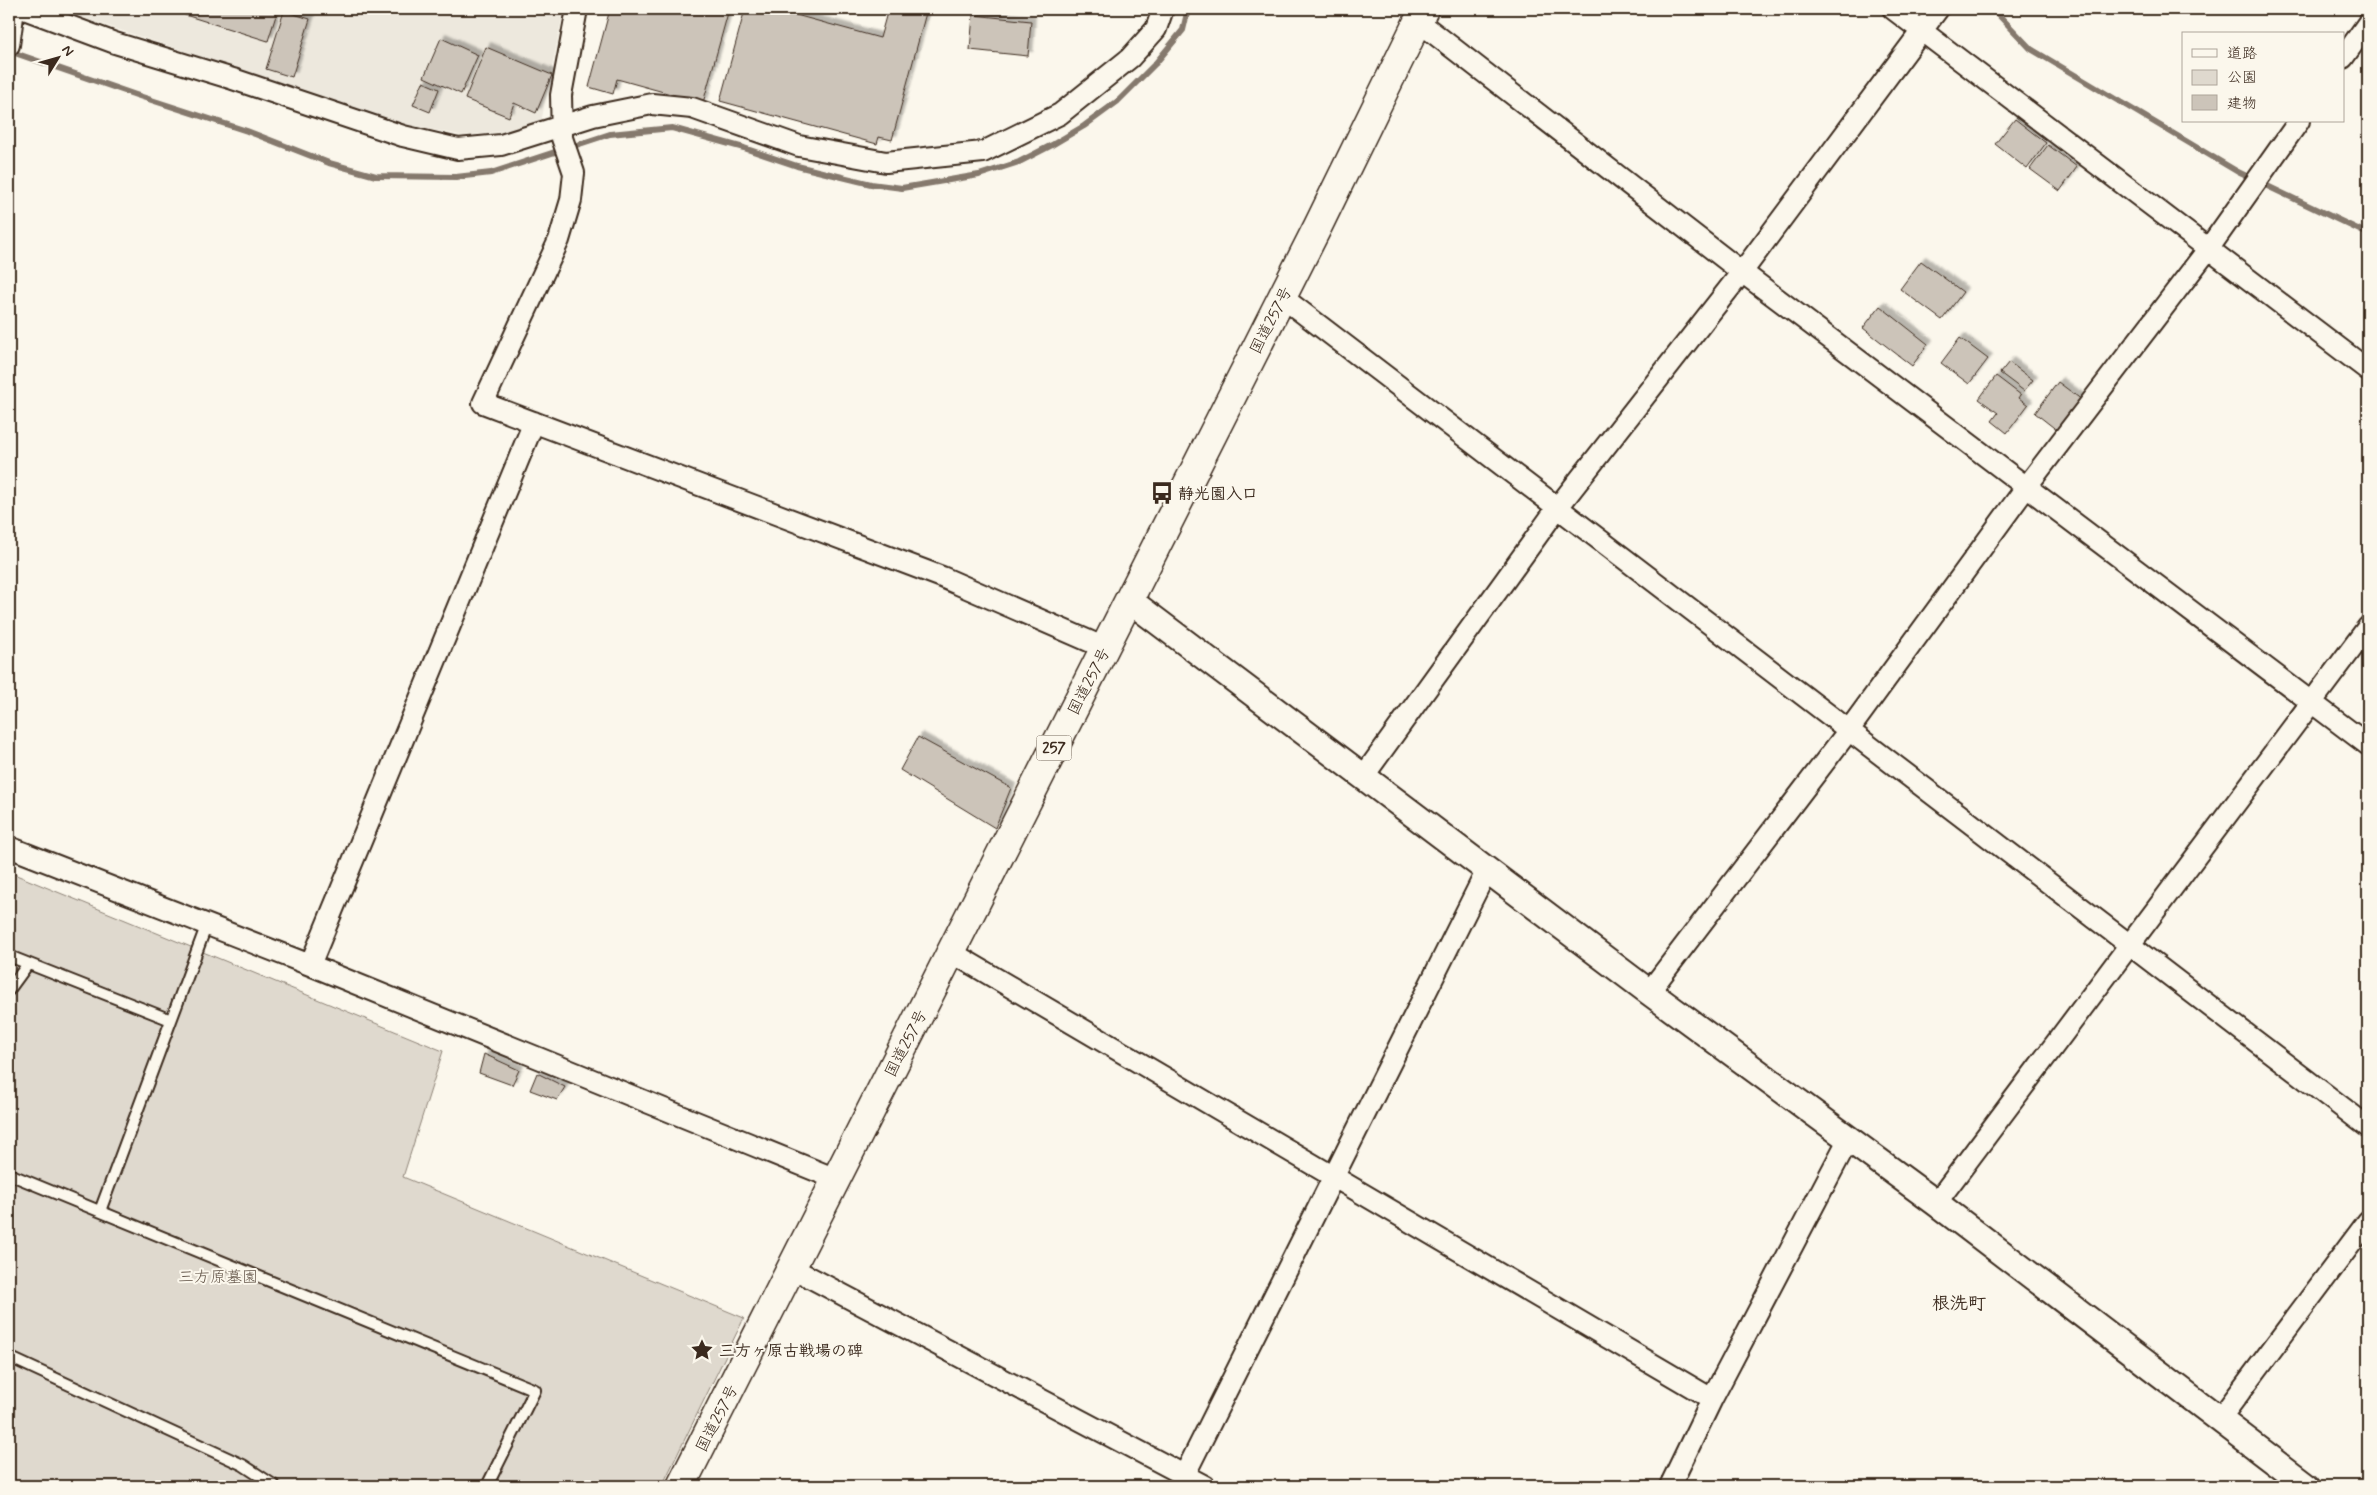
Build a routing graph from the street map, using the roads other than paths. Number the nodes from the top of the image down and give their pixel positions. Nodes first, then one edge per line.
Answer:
1 (577, 9) edge
2 (1163, 9) edge
3 (1893, 9) edge
4 (1938, 9) edge
5 (17, 13) edge
6 (1421, 15) edge
7 (2368, 23) edge
8 (1922, 30) junction
9 (9, 45) edge
10 (2344, 57) edge
11 (2298, 122) edge
12 (561, 132) junction
13 (2209, 248) junction
14 (1742, 272) junction
15 (1282, 297) junction
16 (2368, 370) edge
17 (534, 422) junction
18 (2027, 486) junction
19 (1558, 507) junction
20 (1128, 600) junction
21 (2368, 627) edge
22 (1105, 648) junction
23 (2311, 702) junction
24 (1849, 730) junction
25 (2368, 745) edge
26 (1363, 777) junction
27 (9, 847) edge
28 (1487, 870) junction
29 (207, 924) junction
30 (2130, 946) junction
31 (951, 952) junction
32 (9, 956) edge
33 (28, 964) junction
34 (310, 965) junction
35 (9, 990) edge
36 (1649, 992) junction
37 (171, 1020) junction
38 (2368, 1127) edge
39 (1848, 1140) junction
40 (9, 1174) edge
41 (1334, 1177) junction
42 (836, 1179) junction
43 (1936, 1203) junction
44 (100, 1211) junction
45 (2368, 1221) edge
46 (792, 1268) junction
47 (9, 1357) edge
48 (1712, 1399) junction
49 (2219, 1420) junction
50 (1184, 1476) junction
51 (275, 1486) edge
52 (487, 1486) edge
53 (681, 1486) edge
54 (1205, 1486) edge
55 (1670, 1486) edge
56 (2307, 1486) edge

1 - 12 street
2 - 12 street
3 - 8 street
4 - 8 street
5 - 9 street
5 - 12 street
6 - 14 street
6 - 15 highway, 国道257号 / 257
7 - 10 street
8 - 13 street
8 - 14 street
11 - 13 street
12 - 17 street
13 - 16 street
13 - 18 street
14 - 18 street
14 - 19 street
15 - 19 street
15 - 20 highway, 国道257号 / 257
17 - 22 street
17 - 34 street
18 - 23 street
18 - 24 street
19 - 24 street
19 - 26 street
20 - 22 highway, 国道257号 / 257
20 - 26 street
21 - 23 street
22 - 31 highway, 国道257号 / 257
23 - 25 street
23 - 30 street
24 - 30 street
24 - 36 street
26 - 28 street
27 - 29 street
28 - 36 street
28 - 41 street
29 - 34 street
29 - 37 lane
30 - 38 street
30 - 43 street
31 - 41 street
31 - 42 highway, 国道257号 / 257
32 - 33 lane
33 - 35 lane
33 - 37 lane
34 - 42 street
36 - 39 street
37 - 44 lane
39 - 43 street
39 - 48 street
40 - 44 lane
41 - 48 street
41 - 50 street
42 - 46 highway, 国道257号 / 257
43 - 49 street
44 - 52 lane
45 - 49 street
46 - 50 street
46 - 53 highway, 国道257号 / 257
47 - 51 lane
48 - 55 street
49 - 56 street
50 - 54 street

